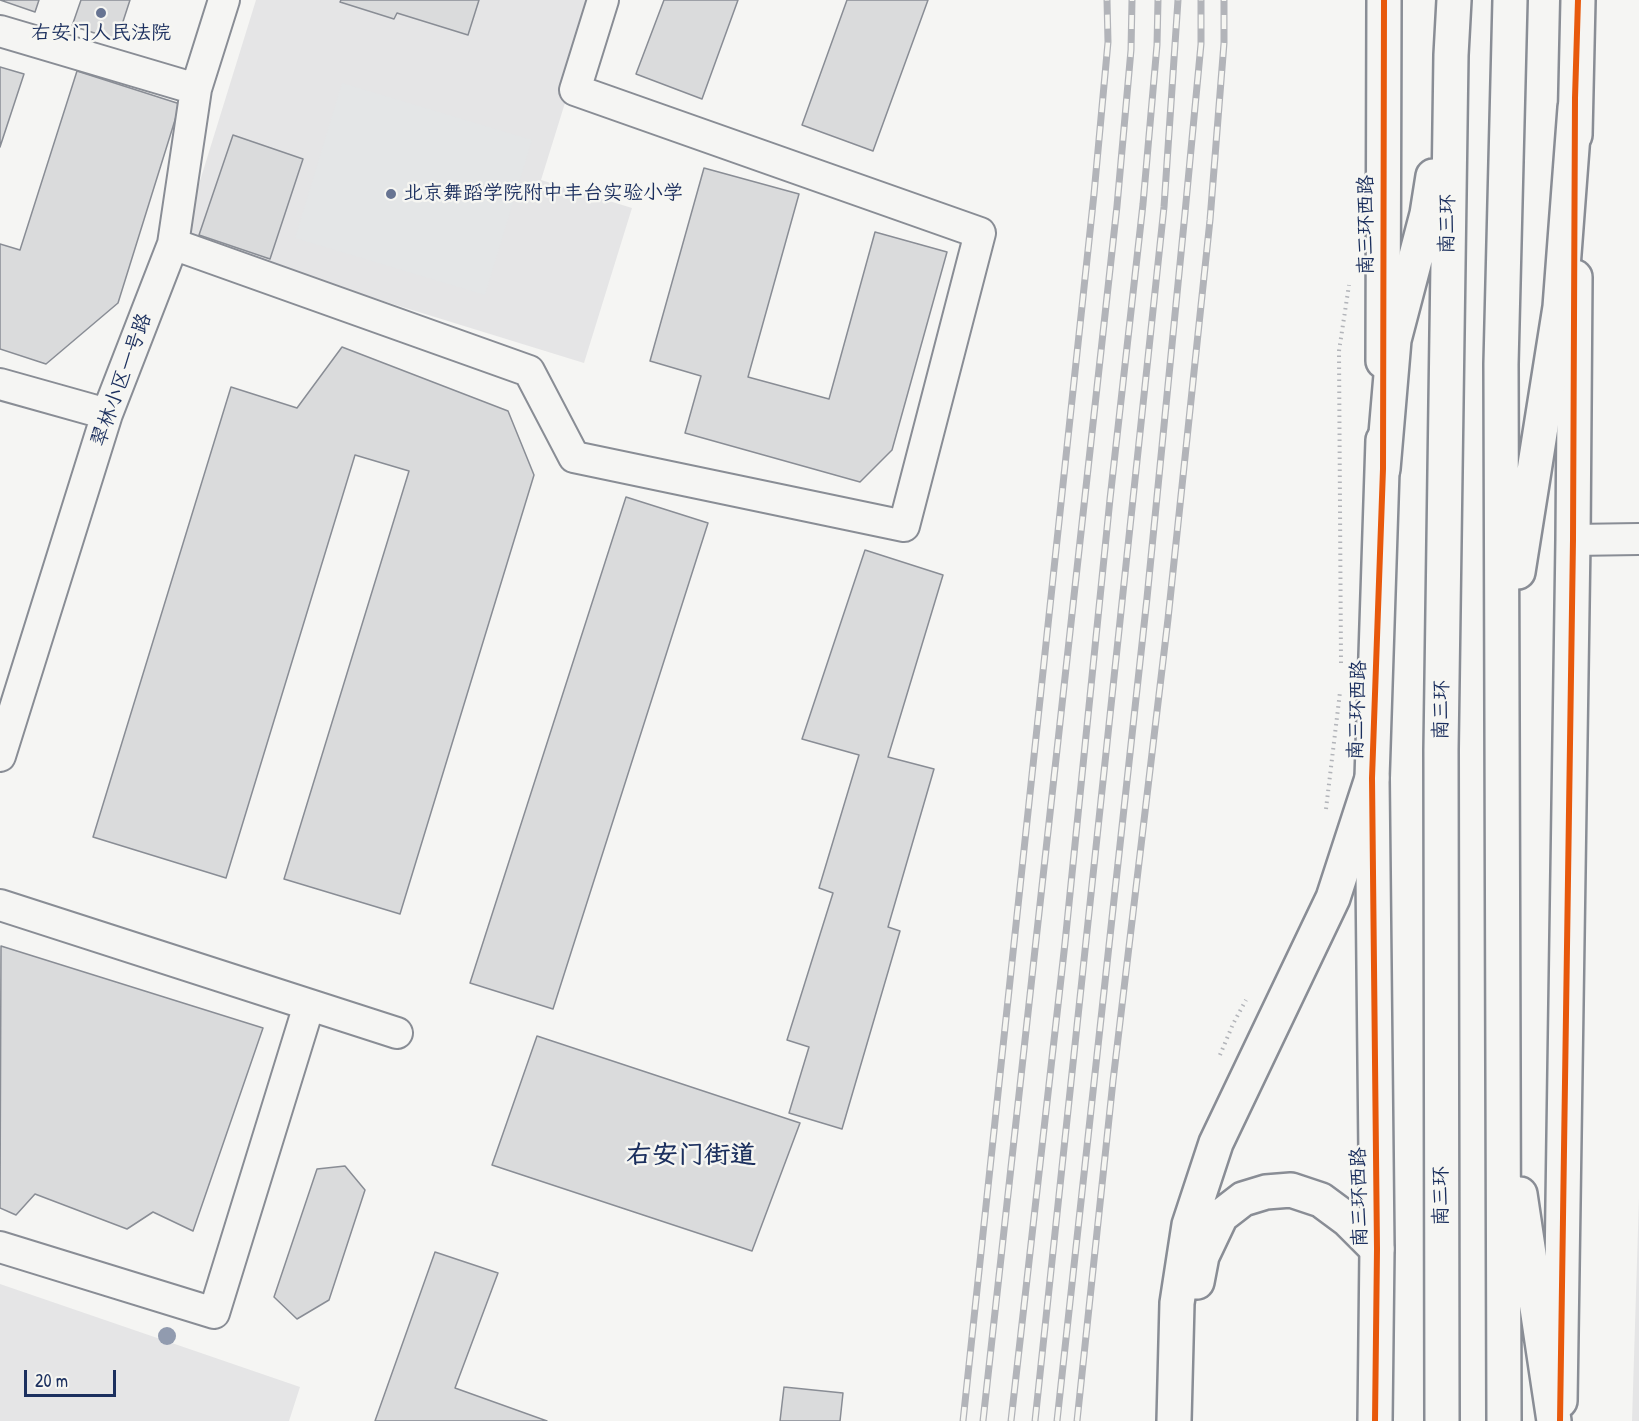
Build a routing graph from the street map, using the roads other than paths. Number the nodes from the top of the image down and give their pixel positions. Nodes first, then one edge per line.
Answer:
1 (224, 0) edge
2 (603, 0) edge
3 (1383, 0) edge
4 (1454, 0) edge
5 (1510, 0) edge
6 (1578, 0) edge
7 (0, 31) edge
8 (1451, 55) junction
9 (196, 89) junction
10 (1575, 108) junction
11 (173, 244) junction
12 (0, 384) edge
13 (107, 414) junction
14 (1383, 469) junction
15 (1639, 539) edge
16 (1573, 540) junction
17 (1502, 741) junction
18 (0, 756) edge
19 (1372, 778) junction
20 (0, 905) edge
21 (309, 1005) junction
22 (397, 1033) dead end
23 (1503, 1080) junction
24 (0, 1247) edge
25 (1377, 1249) junction
26 (1174, 1421) edge
27 (1189, 1421) edge
28 (1375, 1421) edge
29 (1442, 1421) edge
30 (1504, 1421) edge
31 (1554, 1421) edge
32 (1560, 1421) edge

1 - 9 street, 翠林小区一号路
2 - 11 street
3 - 14 main road, 南三环西路
4 - 8 main road, 南三环
5 - 17 main road
6 - 10 main road
7 - 9 street
8 - 14 main road
8 - 29 main road, 南三环
9 - 11 street, 翠林小区一号路
10 - 16 main road
10 - 17 main road
11 - 13 street, 翠林小区一号路
12 - 13 street
13 - 18 street, 翠林小区一号路
14 - 19 main road, 南三环西路
15 - 16 street
16 - 32 main road
17 - 23 main road
19 - 25 main road, 南三环西路
19 - 26 main road
20 - 21 street
21 - 22 street
21 - 24 street
23 - 30 main road
23 - 31 main road
25 - 27 main road
25 - 28 main road, 南三环西路

